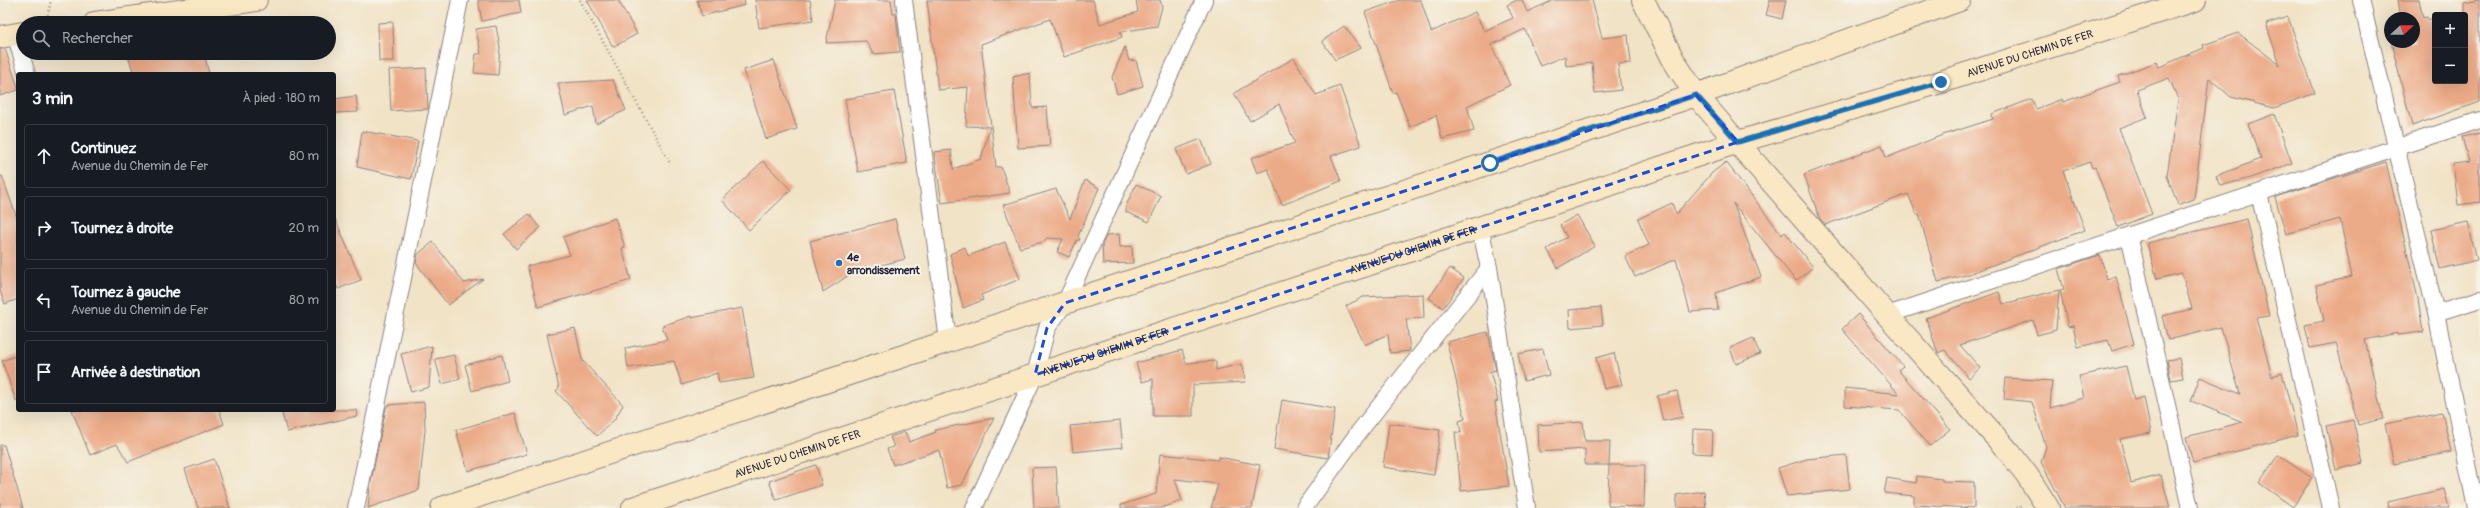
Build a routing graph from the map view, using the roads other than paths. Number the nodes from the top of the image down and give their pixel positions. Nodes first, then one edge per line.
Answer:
1 (256, 0) edge
2 (460, 0) edge
3 (904, 0) edge
4 (1204, 0) edge
5 (1643, 0) edge
6 (1960, 0) edge
7 (2195, 0) edge
8 (2361, 0) edge
9 (144, 16) edge
10 (23, 60) edge
11 (27, 72) edge
12 (1696, 95) junction
13 (2480, 120) edge
14 (1738, 142) junction
15 (2398, 147) junction
16 (2259, 193) junction
17 (1480, 228) junction
18 (2129, 235) junction
19 (1489, 268) junction
20 (2480, 299) edge
21 (1065, 303) junction
22 (2436, 314) junction
23 (1886, 315) junction
24 (948, 342) junction
25 (1035, 375) junction
26 (356, 508) edge
27 (442, 508) edge
28 (633, 508) edge
29 (974, 508) edge
30 (1304, 508) edge
31 (1526, 508) edge
32 (2048, 508) edge
33 (2190, 508) edge
34 (2331, 508) edge
35 (2476, 508) edge

1 - 9 main road
2 - 26 street
3 - 24 street
4 - 21 street
5 - 12 main road
6 - 12 main road
7 - 14 main road, AVENUE DU CHEMIN DE FER
8 - 15 street
10 - 11 street
12 - 14 main road
12 - 21 main road
13 - 15 street
14 - 17 main road, AVENUE DU CHEMIN DE FER
14 - 23 main road
15 - 16 street
15 - 22 street
16 - 18 street
16 - 34 street
17 - 19 street
17 - 25 main road, AVENUE DU CHEMIN DE FER
18 - 23 street
18 - 33 street
19 - 30 street
19 - 31 street
20 - 22 street
21 - 24 main road
21 - 25 street
22 - 35 street
23 - 32 main road
24 - 27 main road
25 - 28 main road, AVENUE DU CHEMIN DE FER
25 - 29 street

